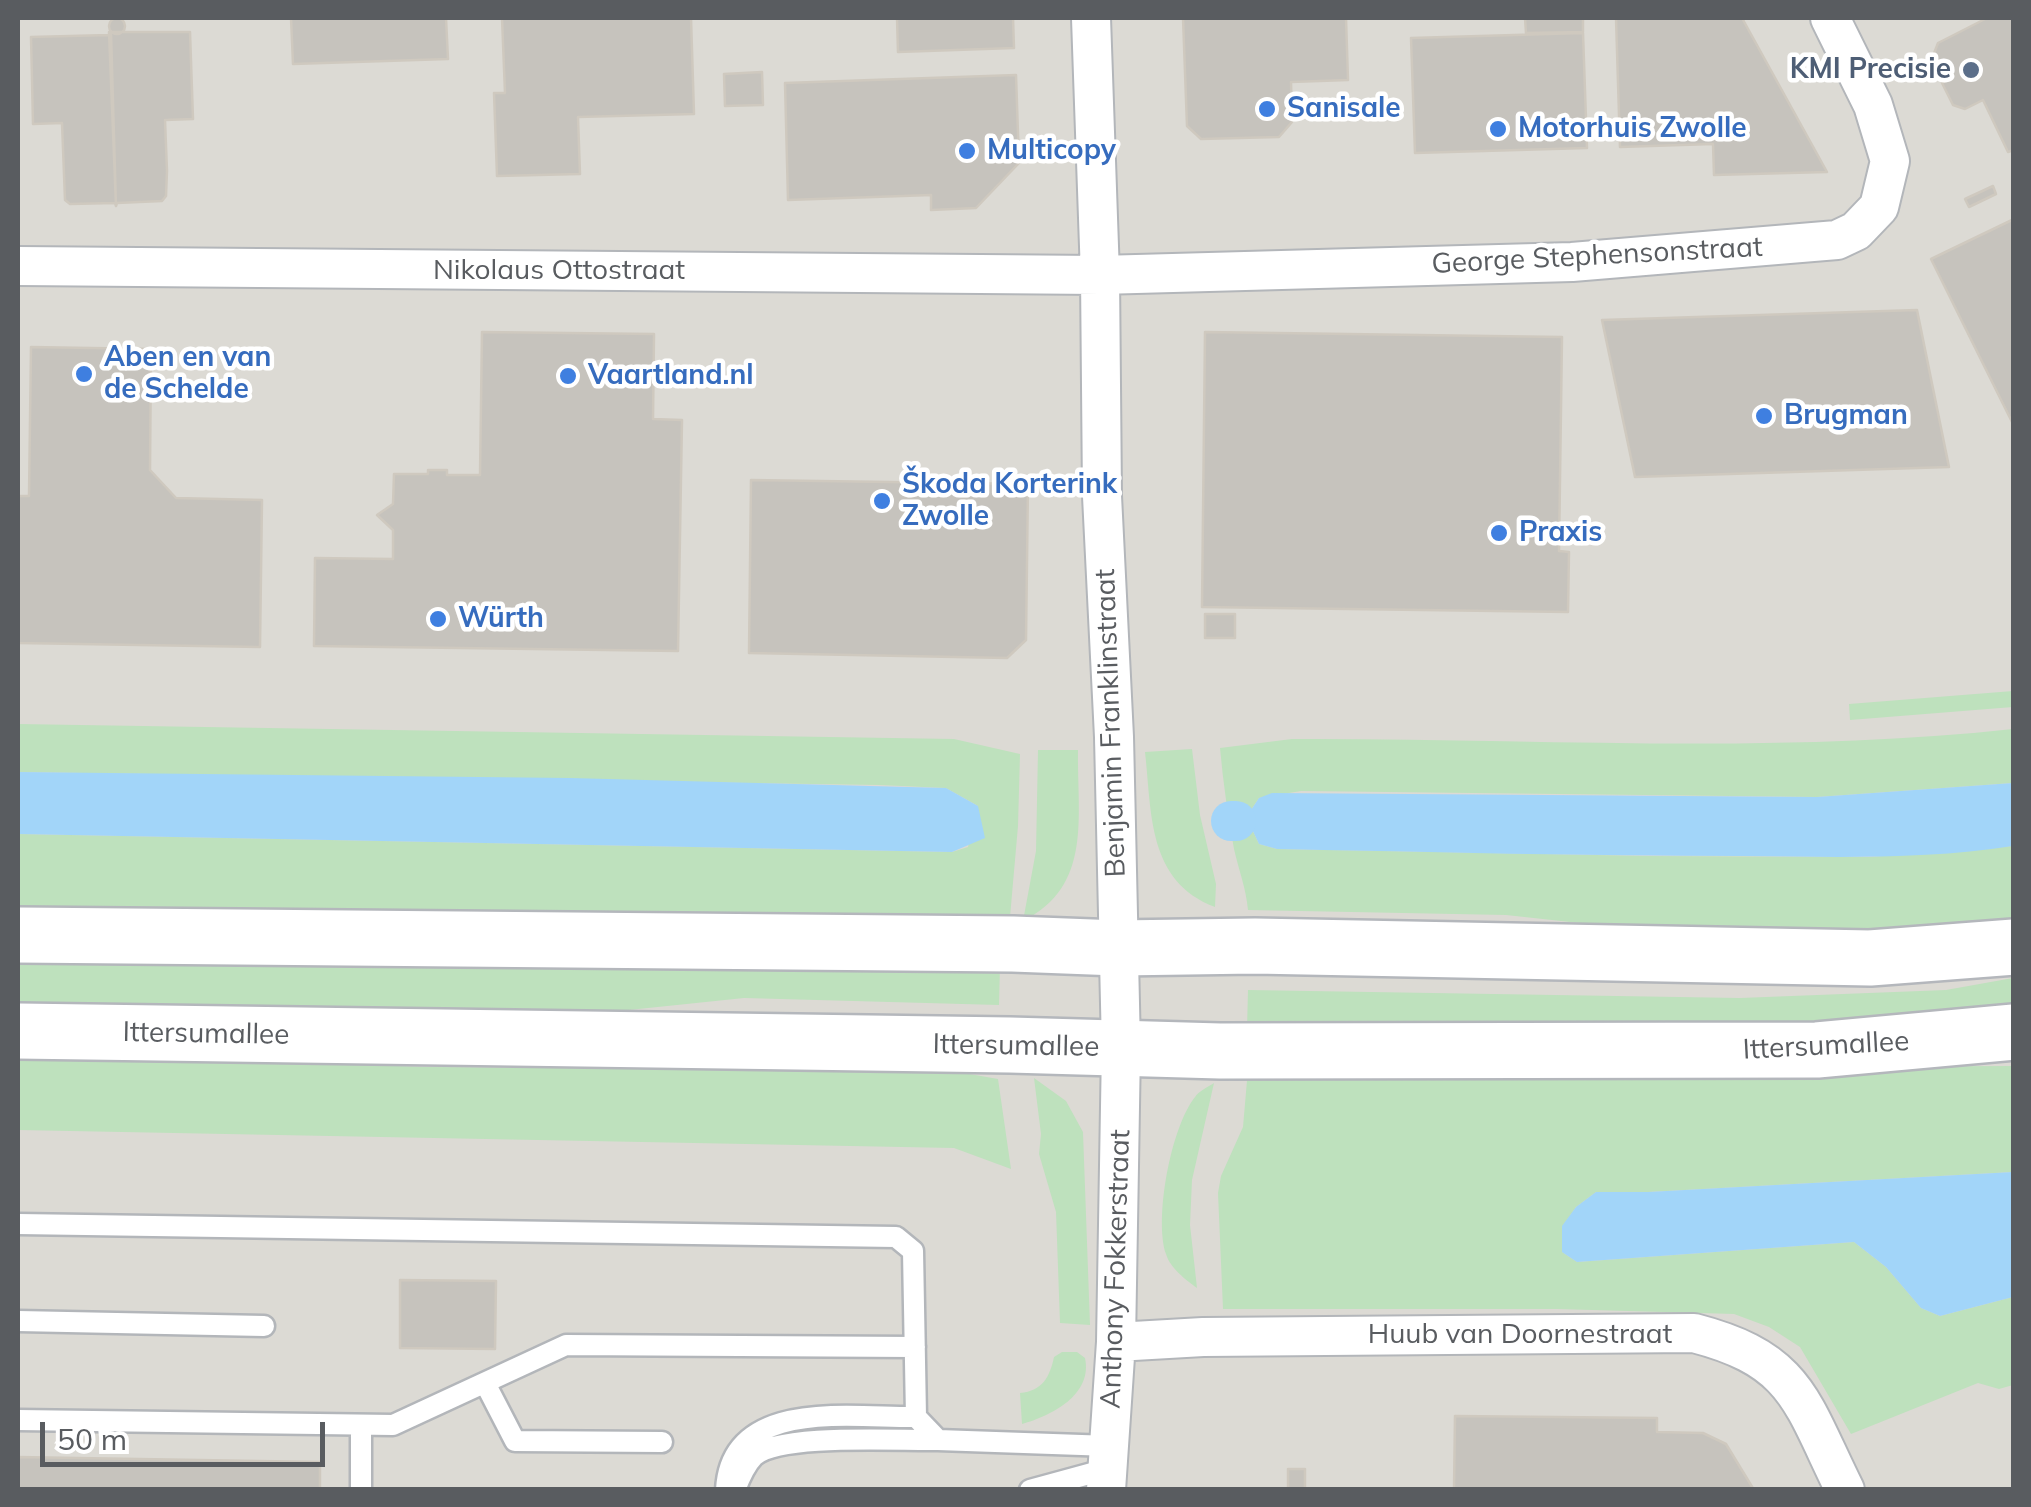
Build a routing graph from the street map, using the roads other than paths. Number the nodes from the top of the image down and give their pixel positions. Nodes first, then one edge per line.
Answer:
1 (1091, 18) edge
2 (1830, 18) edge
3 (18, 266) edge
4 (1100, 275) junction
5 (18, 934) edge
6 (2014, 947) edge
7 (1118, 948) junction
8 (18, 1031) edge
9 (2014, 1032) edge
10 (1121, 1048) junction
11 (18, 1224) edge
12 (18, 1321) edge
13 (264, 1326) dead end
14 (1116, 1342) junction
15 (915, 1348) junction
16 (485, 1383) junction
17 (916, 1417) junction
18 (18, 1420) edge
19 (361, 1425) junction
20 (938, 1440) junction
21 (662, 1442) dead end
22 (1108, 1468) edge
23 (361, 1490) edge
24 (726, 1490) edge
25 (735, 1490) edge
26 (1030, 1490) edge
27 (1845, 1490) edge

1 - 4 street, Benjamin Franklinstraat
2 - 4 street, George Stephensonstraat
3 - 4 street, Nikolaus Ottostraat
4 - 7 street, Benjamin Franklinstraat
5 - 7 main road
6 - 7 main road
7 - 10 street, Benjamin Franklinstraat
8 - 10 main road, Ittersumallee
9 - 10 main road, Ittersumallee
10 - 14 street, Anthony Fokkerstraat
11 - 15 lane
12 - 13 lane
14 - 22 street, Anthony Fokkerstraat
14 - 27 street, Huub van Doornestraat
15 - 16 lane
15 - 17 lane
16 - 19 lane
16 - 21 lane
17 - 20 lane
17 - 24 lane
18 - 19 lane
19 - 23 lane
20 - 22 lane
20 - 25 lane
22 - 26 lane

